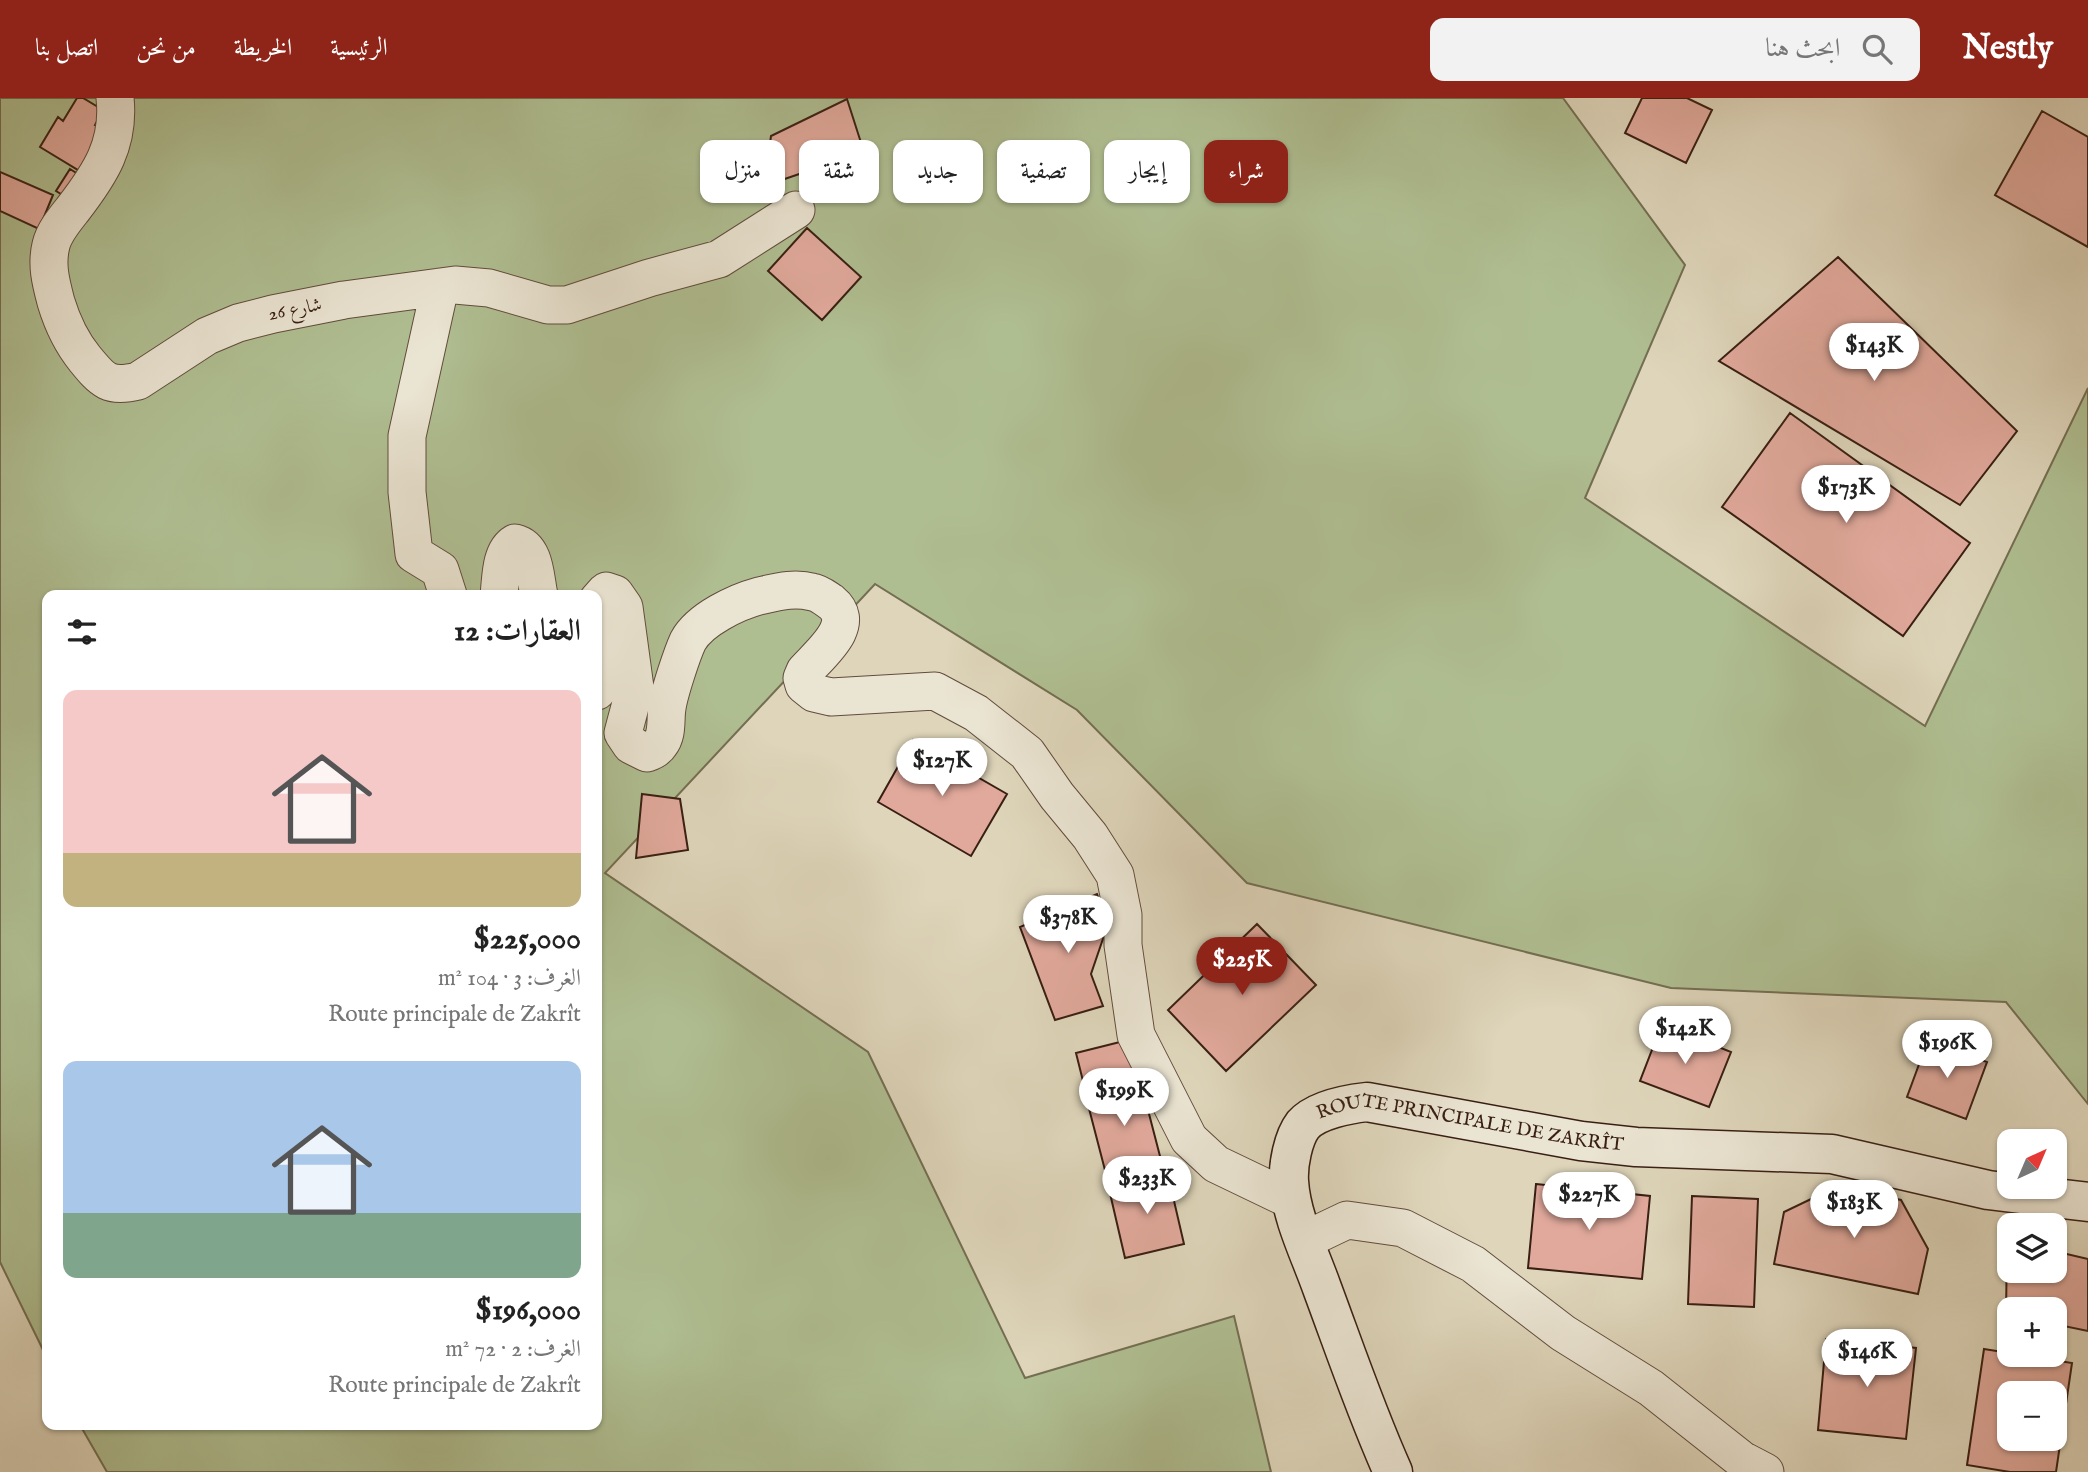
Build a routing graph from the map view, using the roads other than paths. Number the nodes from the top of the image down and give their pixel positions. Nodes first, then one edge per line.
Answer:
1 (116, 98) edge
2 (796, 210) dead end
3 (440, 287) junction
4 (446, 590) edge
5 (500, 590) edge
6 (537, 590) edge
7 (602, 596) edge
8 (1292, 1200) junction
9 (2088, 1202) edge
10 (1305, 1240) junction
11 (1393, 1472) edge
12 (1765, 1472) edge

1 - 3 street, شارع 26
2 - 3 street, شارع 26
3 - 4 street
5 - 6 street
7 - 8 street
8 - 9 street, ROUTE PRINCIPALE DE ZAKRÎT
8 - 10 street, ROUTE PRINCIPALE DE ZAKRÎT
10 - 11 street, ROUTE PRINCIPALE DE ZAKRÎT
10 - 12 street

